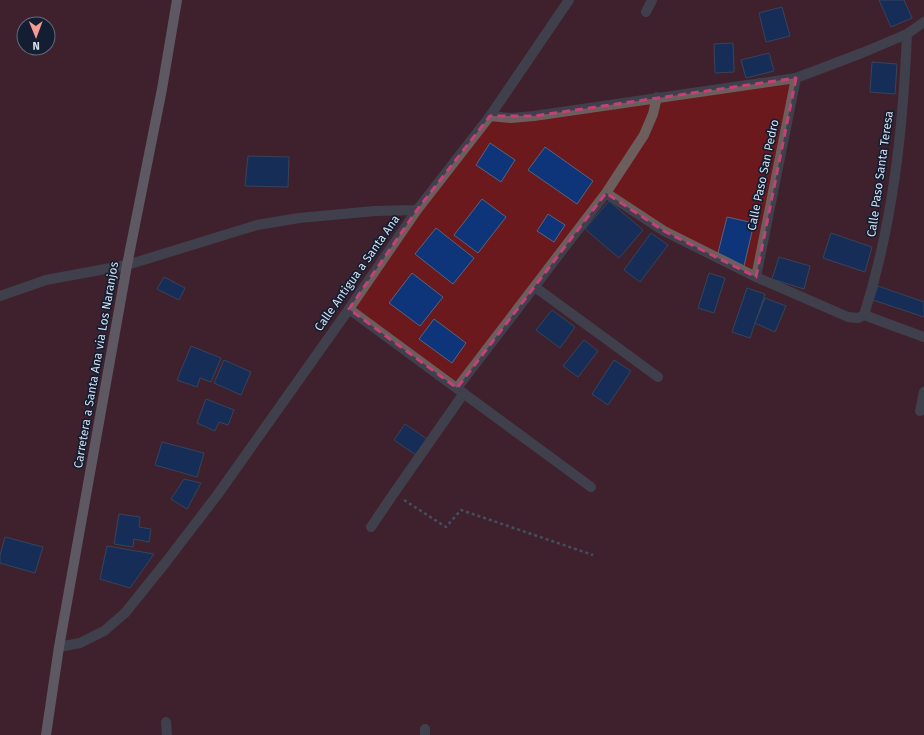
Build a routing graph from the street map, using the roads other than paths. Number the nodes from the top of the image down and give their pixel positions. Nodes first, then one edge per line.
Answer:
1 (178, 0) edge
2 (569, 0) edge
3 (652, 0) edge
4 (646, 12) dead end
5 (924, 22) edge
6 (907, 34) junction
7 (796, 78) junction
8 (657, 97) junction
9 (490, 116) junction
10 (606, 194) junction
11 (417, 210) junction
12 (127, 265) junction
13 (756, 277) junction
14 (535, 287) junction
15 (0, 296) edge
16 (349, 309) junction
17 (864, 315) junction
18 (924, 338) edge
19 (658, 377) dead end
20 (460, 391) junction
21 (924, 392) edge
22 (920, 411) dead end
23 (591, 487) dead end
24 (371, 527) dead end
25 (59, 647) junction
26 (166, 722) dead end
27 (46, 735) edge
28 (166, 735) edge

1 - 12 main road, Carretera a Santa Ana via Los Naranjos
2 - 9 street, Calle Antigua a Santa Ana
3 - 4 street
5 - 6 street
6 - 7 street
6 - 17 street, Calle Paso Santa Teresa
7 - 8 street
7 - 13 street, Calle Paso San Pedro
8 - 9 street
8 - 10 street
9 - 11 street, Calle Antigua a Santa Ana
10 - 13 street
10 - 14 street
11 - 12 street
11 - 16 street, Calle Antigua a Santa Ana
12 - 15 street
12 - 25 main road, Carretera a Santa Ana via Los Naranjos
13 - 17 street
14 - 19 street
14 - 20 street
16 - 20 street
16 - 25 street, Calle Antigua a Santa Ana
17 - 18 street
20 - 23 street
20 - 24 street
21 - 22 street
25 - 27 main road, Carretera a Santa Ana via Los Naranjos
26 - 28 street

